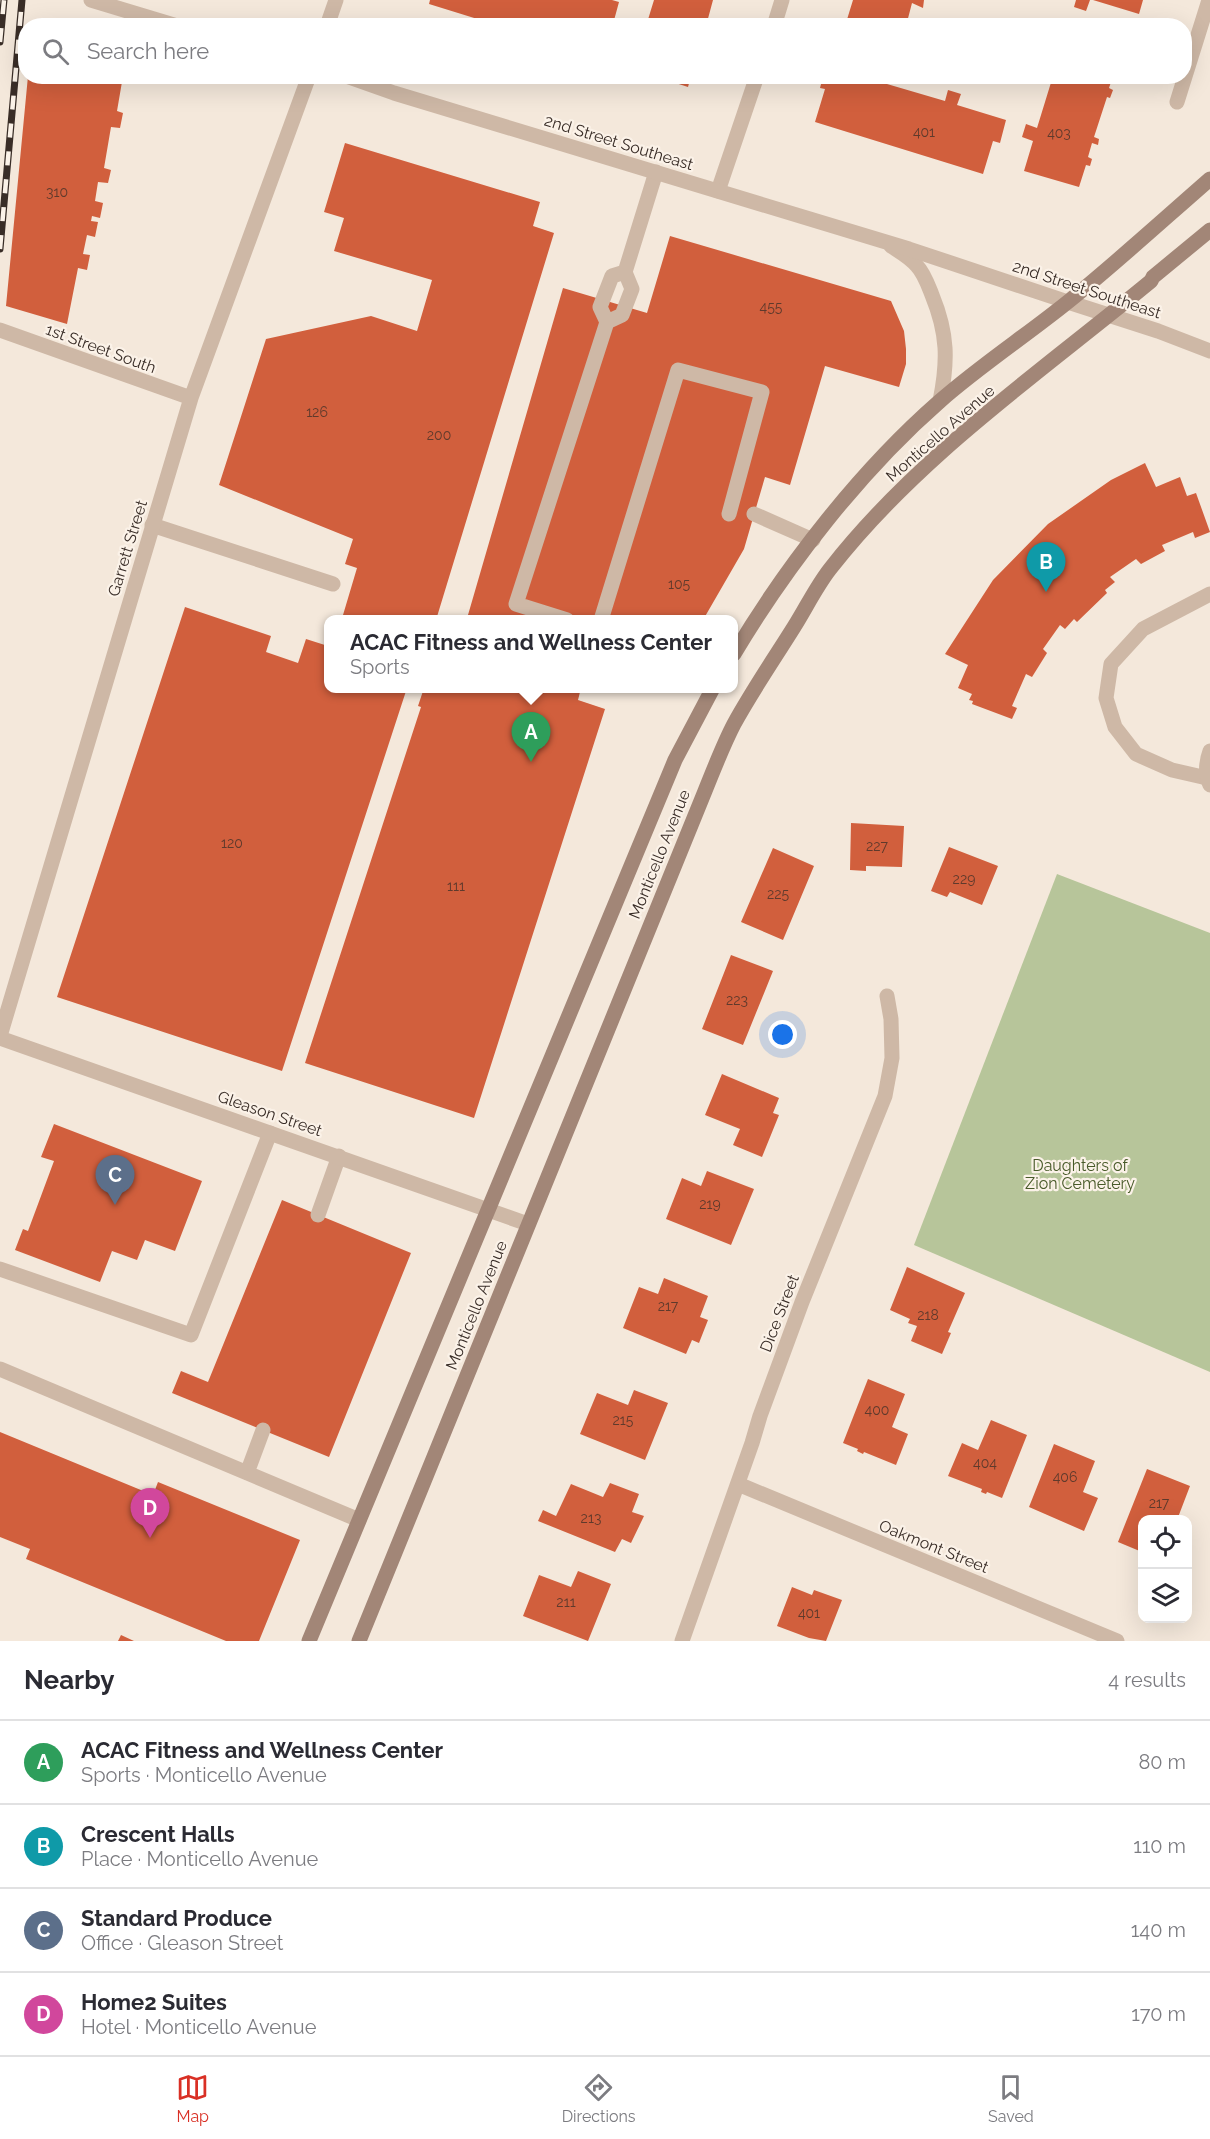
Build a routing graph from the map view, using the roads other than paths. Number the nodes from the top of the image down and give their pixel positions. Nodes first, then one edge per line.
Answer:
1 (91, 0) edge
2 (336, 0) edge
3 (782, 0) edge
4 (1209, 0) edge
5 (151, 18) edge
6 (330, 18) edge
7 (776, 18) edge
8 (1192, 54) edge
9 (306, 84) edge
10 (369, 84) edge
11 (754, 84) edge
12 (1183, 84) edge
13 (1177, 102) dead end
14 (656, 172) junction
15 (1210, 179) edge
16 (718, 191) junction
17 (1210, 230) edge
18 (883, 241) junction
19 (625, 272) junction
20 (1068, 302) junction
21 (1109, 316) junction
22 (607, 321) junction
23 (0, 330) edge
24 (1210, 351) edge
25 (191, 398) junction
26 (939, 401) junction
27 (729, 514) dead end
28 (754, 514) dead end
29 (152, 525) junction
30 (813, 540) junction
31 (333, 584) dead end
32 (1210, 594) edge
33 (551, 615) edge
34 (603, 615) edge
35 (738, 647) edge
36 (710, 693) edge
37 (1210, 751) edge
38 (1209, 781) edge
39 (887, 996) dead end
40 (0, 1037) edge
41 (270, 1133) junction
42 (339, 1156) junction
43 (489, 1210) junction
44 (318, 1215) dead end
45 (528, 1224) junction
46 (0, 1269) edge
47 (0, 1369) edge
48 (263, 1430) dead end
49 (247, 1473) junction
50 (738, 1484) junction
51 (359, 1520) junction
52 (309, 1641) edge
53 (359, 1641) edge
54 (682, 1641) edge
55 (1117, 1641) edge

1 - 5 street
2 - 6 street
3 - 7 street
4 - 8 street
9 - 25 street, Garrett Street
10 - 14 street, 2nd Street Southeast
11 - 16 street
12 - 13 street
14 - 16 street, 2nd Street Southeast
14 - 19 street
15 - 20 main road, Monticello Avenue
16 - 18 street, 2nd Street Southeast
17 - 21 main road, Monticello Avenue
18 - 20 street, 2nd Street Southeast
18 - 26 street, 2nd Street Southeast
19 - 22 street
19 - 22 street
20 - 21 street, 2nd Street Southeast
20 - 26 main road, Monticello Avenue
21 - 24 street, 2nd Street Southeast
21 - 45 main road, Monticello Avenue
22 - 33 street
23 - 25 street, 1st Street South
25 - 29 street, Garrett Street
26 - 30 main road, Monticello Avenue
27 - 34 street
28 - 30 street
29 - 31 street
29 - 40 street, Garrett Street
30 - 35 main road, Monticello Avenue
32 - 38 street
36 - 43 main road, Monticello Avenue
37 - 38 street
39 - 50 street, Dice Street
40 - 41 street, Gleason Street
41 - 42 street, Gleason Street
41 - 46 street
42 - 43 street, Gleason Street
42 - 44 street
43 - 45 street, Gleason Street
43 - 51 main road, Monticello Avenue
45 - 53 main road, Monticello Avenue
47 - 49 street
48 - 49 street
49 - 51 street
50 - 54 street, Dice Street
50 - 55 street, Oakmont Street
51 - 52 main road, Monticello Avenue

